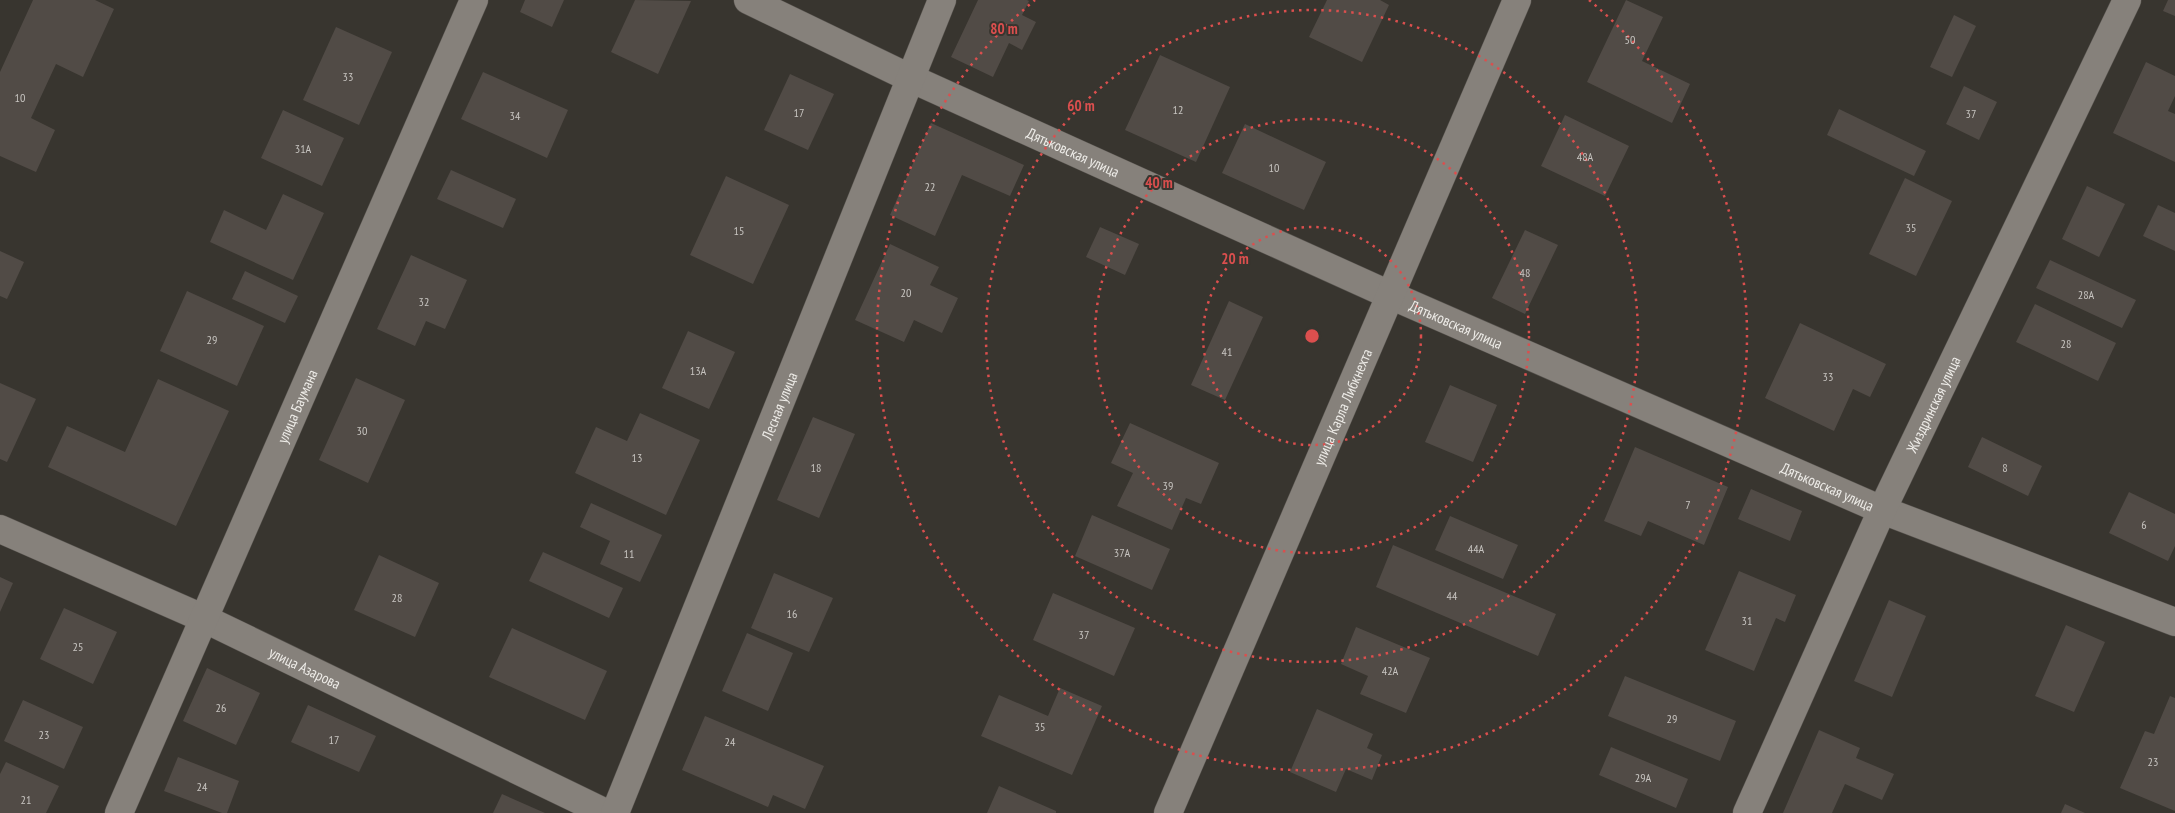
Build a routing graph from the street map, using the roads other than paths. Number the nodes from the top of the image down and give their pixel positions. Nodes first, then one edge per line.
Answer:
1 (474, 0) edge
2 (748, 0) edge
3 (942, 0) edge
4 (1517, 0) edge
5 (2127, 0) edge
6 (910, 78) junction
7 (1390, 295) junction
8 (1882, 510) junction
9 (0, 529) edge
10 (205, 619) junction
11 (2175, 622) edge
12 (119, 813) edge
13 (606, 813) edge
14 (615, 813) edge
15 (1168, 813) edge
16 (1747, 813) edge

1 - 10 street, улица Баумана
2 - 6 street, Дятьковская улица
3 - 6 street, Лесная улица
4 - 7 street, улица Карла Либкнехта
5 - 8 street, Жиздринская улица
6 - 7 street, Дятьковская улица
6 - 14 street, Лесная улица
7 - 8 street, Дятьковская улица
7 - 15 street, улица Карла Либкнехта
8 - 11 street, Дятьковская улица
8 - 16 street, Жиздринская улица
9 - 10 street, улица Азарова
10 - 12 street, улица Баумана
10 - 13 street, улица Азарова

